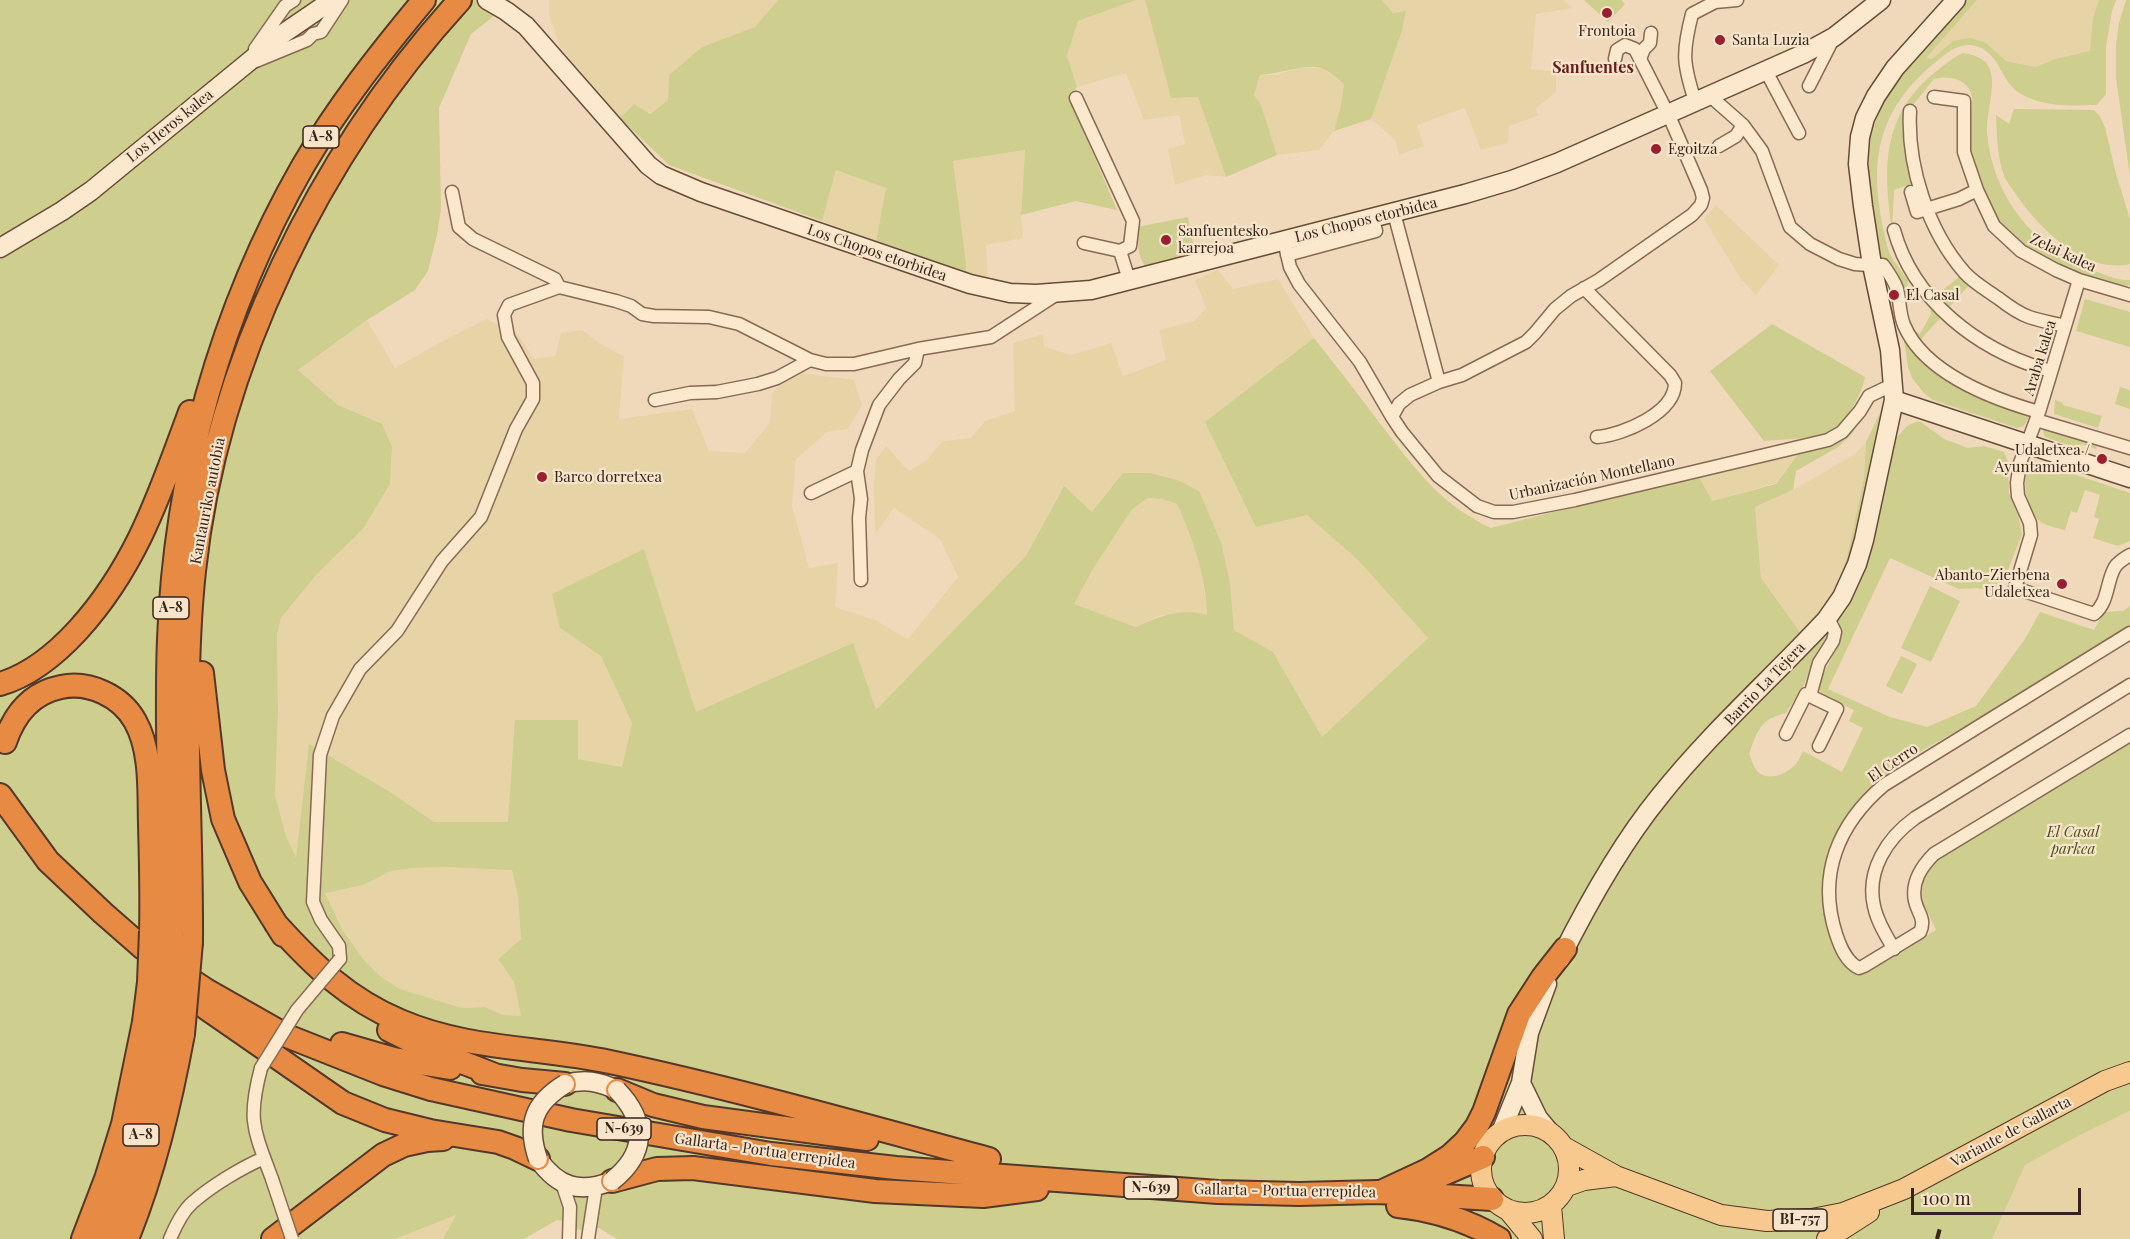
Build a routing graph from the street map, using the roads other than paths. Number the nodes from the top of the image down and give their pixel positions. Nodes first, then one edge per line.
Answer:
1 (294, 0) edge
2 (342, 0) edge
3 (424, 0) edge
4 (460, 0) edge
5 (487, 0) edge
6 (1737, 0) edge
7 (1881, 0) edge
8 (1956, 0) edge
9 (328, 2) edge
10 (279, 14) junction
11 (1651, 33) dead end
12 (313, 34) junction
13 (292, 37) junction
14 (1834, 37) junction
15 (1615, 59) dead end
16 (1640, 59) junction
17 (242, 67) junction
18 (1766, 71) junction
19 (1809, 86) dead end
20 (1934, 97) dead end
21 (1076, 98) dead end
22 (1702, 98) junction
23 (1910, 111) dead end
24 (1668, 114) junction
25 (1743, 125) junction
26 (1799, 133) dead end
27 (1719, 146) dead end
28 (1977, 190) junction
29 (452, 192) dead end
30 (1911, 192) dead end
31 (1928, 208) junction
32 (1394, 213) junction
33 (1894, 230) dead end
34 (1084, 243) dead end
35 (0, 248) edge
36 (1286, 248) junction
37 (1120, 251) junction
38 (1129, 280) junction
39 (2079, 280) junction
40 (559, 287) junction
41 (1584, 288) junction
42 (243, 290) junction
43 (1058, 294) junction
44 (2130, 295) edge
45 (2065, 326) junction
46 (918, 349) junction
47 (810, 360) junction
48 (2044, 369) dead end
49 (1439, 382) junction
50 (1894, 392) junction
51 (655, 400) dead end
52 (1930, 411) junction
53 (2037, 416) junction
54 (1392, 417) junction
55 (1597, 436) dead end
56 (1886, 442) junction
57 (2028, 444) junction
58 (2130, 448) edge
59 (211, 471) junction
60 (857, 471) junction
61 (2130, 478) edge
62 (811, 493) dead end
63 (2130, 555) edge
64 (861, 580) dead end
65 (1826, 620) junction
66 (2130, 633) edge
67 (0, 684) edge
68 (2130, 685) edge
69 (1810, 696) junction
70 (0, 706) edge
71 (1786, 734) dead end
72 (2130, 735) edge
73 (1819, 746) dead end
74 (3, 749) edge
75 (0, 795) edge
76 (276, 924) junction
77 (164, 939) junction
78 (1565, 949) junction
79 (1894, 949) junction
80 (164, 1028) junction
81 (2130, 1072) edge
82 (495, 1075) junction
83 (1521, 1083) junction
84 (565, 1084) junction
85 (617, 1090) junction
86 (1548, 1131) junction
87 (1501, 1132) junction
88 (480, 1139) junction
89 (1564, 1146) junction
90 (1483, 1157) junction
91 (264, 1158) junction
92 (537, 1159) junction
93 (988, 1159) junction
94 (1616, 1176) junction
95 (562, 1183) junction
96 (1083, 1183) junction
97 (604, 1184) junction
98 (1567, 1186) junction
99 (1387, 1189) junction
100 (1904, 1189) junction
101 (1299, 1194) junction
102 (1501, 1205) junction
103 (1551, 1206) junction
104 (83, 1239) edge
105 (105, 1239) edge
106 (127, 1239) edge
107 (171, 1239) edge
108 (273, 1239) edge
109 (292, 1239) edge
110 (569, 1239) edge
111 (588, 1239) edge
112 (1499, 1239) edge
113 (1532, 1239) edge
114 (1554, 1239) edge
115 (1827, 1239) edge

1 - 10 street
2 - 12 street
3 - 42 highway, Kantauriko autobia / A-8
4 - 59 highway, Kantauriko autobia / A-8
5 - 43 street, Los Chopos etorbidea
6 - 22 street
7 - 14 street, Los Chopos etorbidea
8 - 50 street, Barrio La Tejera
9 - 12 street
9 - 13 street, Los Heros kalea
10 - 13 street
10 - 17 street
11 - 16 street
12 - 13 street
13 - 17 street, Los Heros kalea
14 - 18 street, Los Chopos etorbidea
14 - 19 street
15 - 16 street
16 - 24 street
17 - 35 street, Los Heros kalea
18 - 22 street, Los Chopos etorbidea
18 - 26 street
20 - 28 street, Zelai kalea
21 - 37 street
22 - 24 street, Los Chopos etorbidea
22 - 25 street
23 - 31 street
24 - 32 street, Los Chopos etorbidea
24 - 41 street
25 - 27 street
25 - 53 street
28 - 31 street
28 - 39 street, Zelai kalea
29 - 40 street
30 - 31 street
31 - 45 street
32 - 36 street, Los Chopos etorbidea
32 - 49 street
33 - 48 street, Araba kalea
34 - 37 street
36 - 38 street, Los Chopos etorbidea
36 - 54 street, Urbanización Montellano
37 - 38 street
38 - 43 street, Los Chopos etorbidea
39 - 44 street, Zelai kalea
39 - 45 street, Araba kalea
40 - 47 street
40 - 91 street, bridge
41 - 49 street
41 - 55 street
42 - 67 highway
42 - 77 highway, Kantauriko autobia / A-8
43 - 46 street
45 - 53 street, Araba kalea
46 - 47 street
46 - 60 street
47 - 51 street
49 - 54 street
50 - 52 street
50 - 54 street, Urbanización Montellano
50 - 56 street, Barrio La Tejera
52 - 56 street
52 - 57 street
53 - 57 street, Araba kalea
53 - 58 street
56 - 65 street, Barrio La Tejera
57 - 61 street
57 - 63 street
59 - 76 highway
59 - 77 highway, Kantauriko autobia / A-8
60 - 62 street
60 - 64 street
65 - 69 street
65 - 78 street, Barrio La Tejera
66 - 79 street, El Cerro
68 - 79 street
69 - 71 street
69 - 73 street
70 - 74 highway
72 - 79 street, El Cerro
74 - 77 highway
75 - 77 highway, Gallarta - Portua errepidea / N-639
76 - 82 highway
76 - 93 highway
77 - 80 highway, Kantauriko autobia / A-8, bridge
77 - 82 highway
77 - 88 highway
77 - 96 highway, Gallarta - Portua errepidea / N-639
78 - 83 street, Barrio La Tejera
78 - 99 highway
80 - 104 highway
80 - 105 highway, Kantauriko autobia / A-8
80 - 106 highway, Kantauriko autobia / A-8
81 - 100 main road, Variante de Gallarta / BI-757
82 - 84 highway
83 - 86 street
83 - 87 street, Barrio La Tejera
84 - 85 street
84 - 92 street, bridge
85 - 93 highway
85 - 97 street, bridge
86 - 87 main road
86 - 89 main road
87 - 90 main road
88 - 92 highway
88 - 108 highway
89 - 94 main road, Variante de Gallarta / BI-757
89 - 98 main road
90 - 99 highway, Gallarta - Portua errepidea / N-639
90 - 102 main road
91 - 107 street
91 - 109 street, bridge
92 - 95 street
93 - 96 highway
94 - 98 main road, Variante de Gallarta / BI-757
94 - 100 main road, Variante de Gallarta / BI-757
95 - 97 street
95 - 110 street
96 - 97 highway
96 - 101 highway, Gallarta - Portua errepidea / N-639
97 - 111 street
98 - 103 main road
99 - 101 highway, Gallarta - Portua errepidea / N-639
99 - 102 highway, Gallarta - Portua errepidea / N-639
100 - 115 main road
101 - 112 highway
102 - 103 main road
102 - 113 main road
103 - 114 main road

